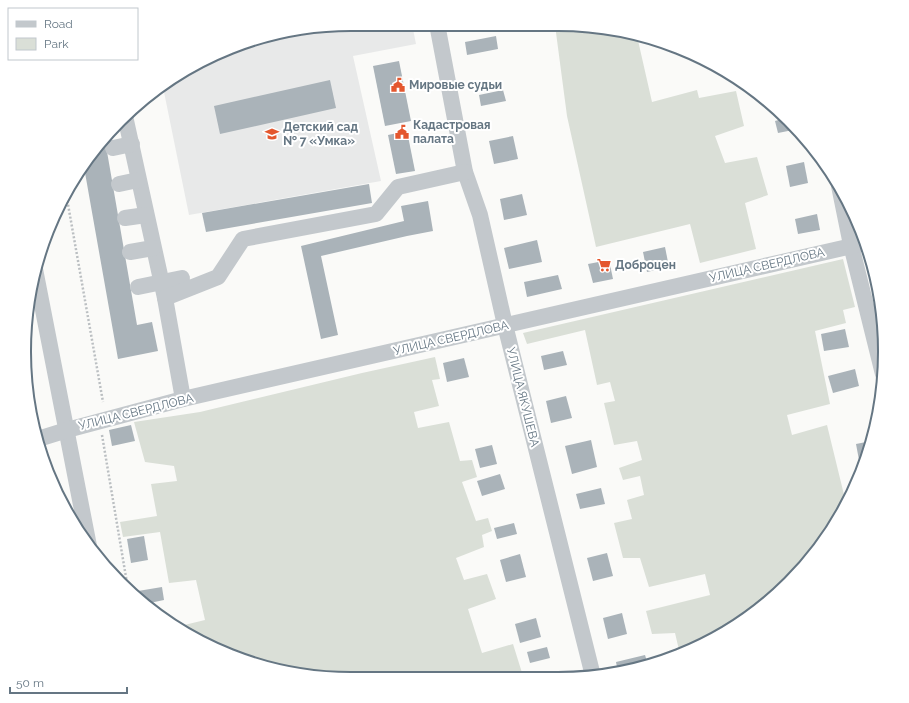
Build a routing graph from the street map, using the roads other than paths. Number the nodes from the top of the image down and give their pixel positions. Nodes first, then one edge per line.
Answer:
1 (438, 31) edge
2 (127, 123) edge
3 (132, 144) junction
4 (113, 148) dead end
5 (465, 172) junction
6 (138, 180) junction
7 (120, 184) dead end
8 (146, 215) junction
9 (125, 218) dead end
10 (850, 220) edge
11 (858, 244) edge
12 (153, 248) junction
13 (130, 252) dead end
14 (182, 278) dead end
15 (161, 282) junction
16 (38, 285) edge
17 (138, 287) dead end
18 (165, 298) junction
19 (505, 325) junction
20 (878, 347) edge
21 (183, 399) junction
22 (67, 430) junction
23 (43, 437) edge
24 (86, 532) edge
25 (591, 670) edge

1 - 5 street, УЛИЦА ЯКУШЕВА
2 - 3 street
3 - 4 street
3 - 6 street
5 - 18 street
5 - 19 street, УЛИЦА ЯКУШЕВА
6 - 7 street
6 - 8 street
8 - 9 street
8 - 12 street
10 - 11 street
11 - 19 street, УЛИЦА СВЕРДЛОВА
11 - 20 street
12 - 13 street
12 - 15 street
14 - 15 street
15 - 17 street
15 - 18 street
16 - 22 street
18 - 21 street
19 - 21 street, УЛИЦА СВЕРДЛОВА
19 - 25 street, УЛИЦА ЯКУШЕВА
21 - 22 street, УЛИЦА СВЕРДЛОВА
22 - 23 street, УЛИЦА СВЕРДЛОВА
22 - 24 street

